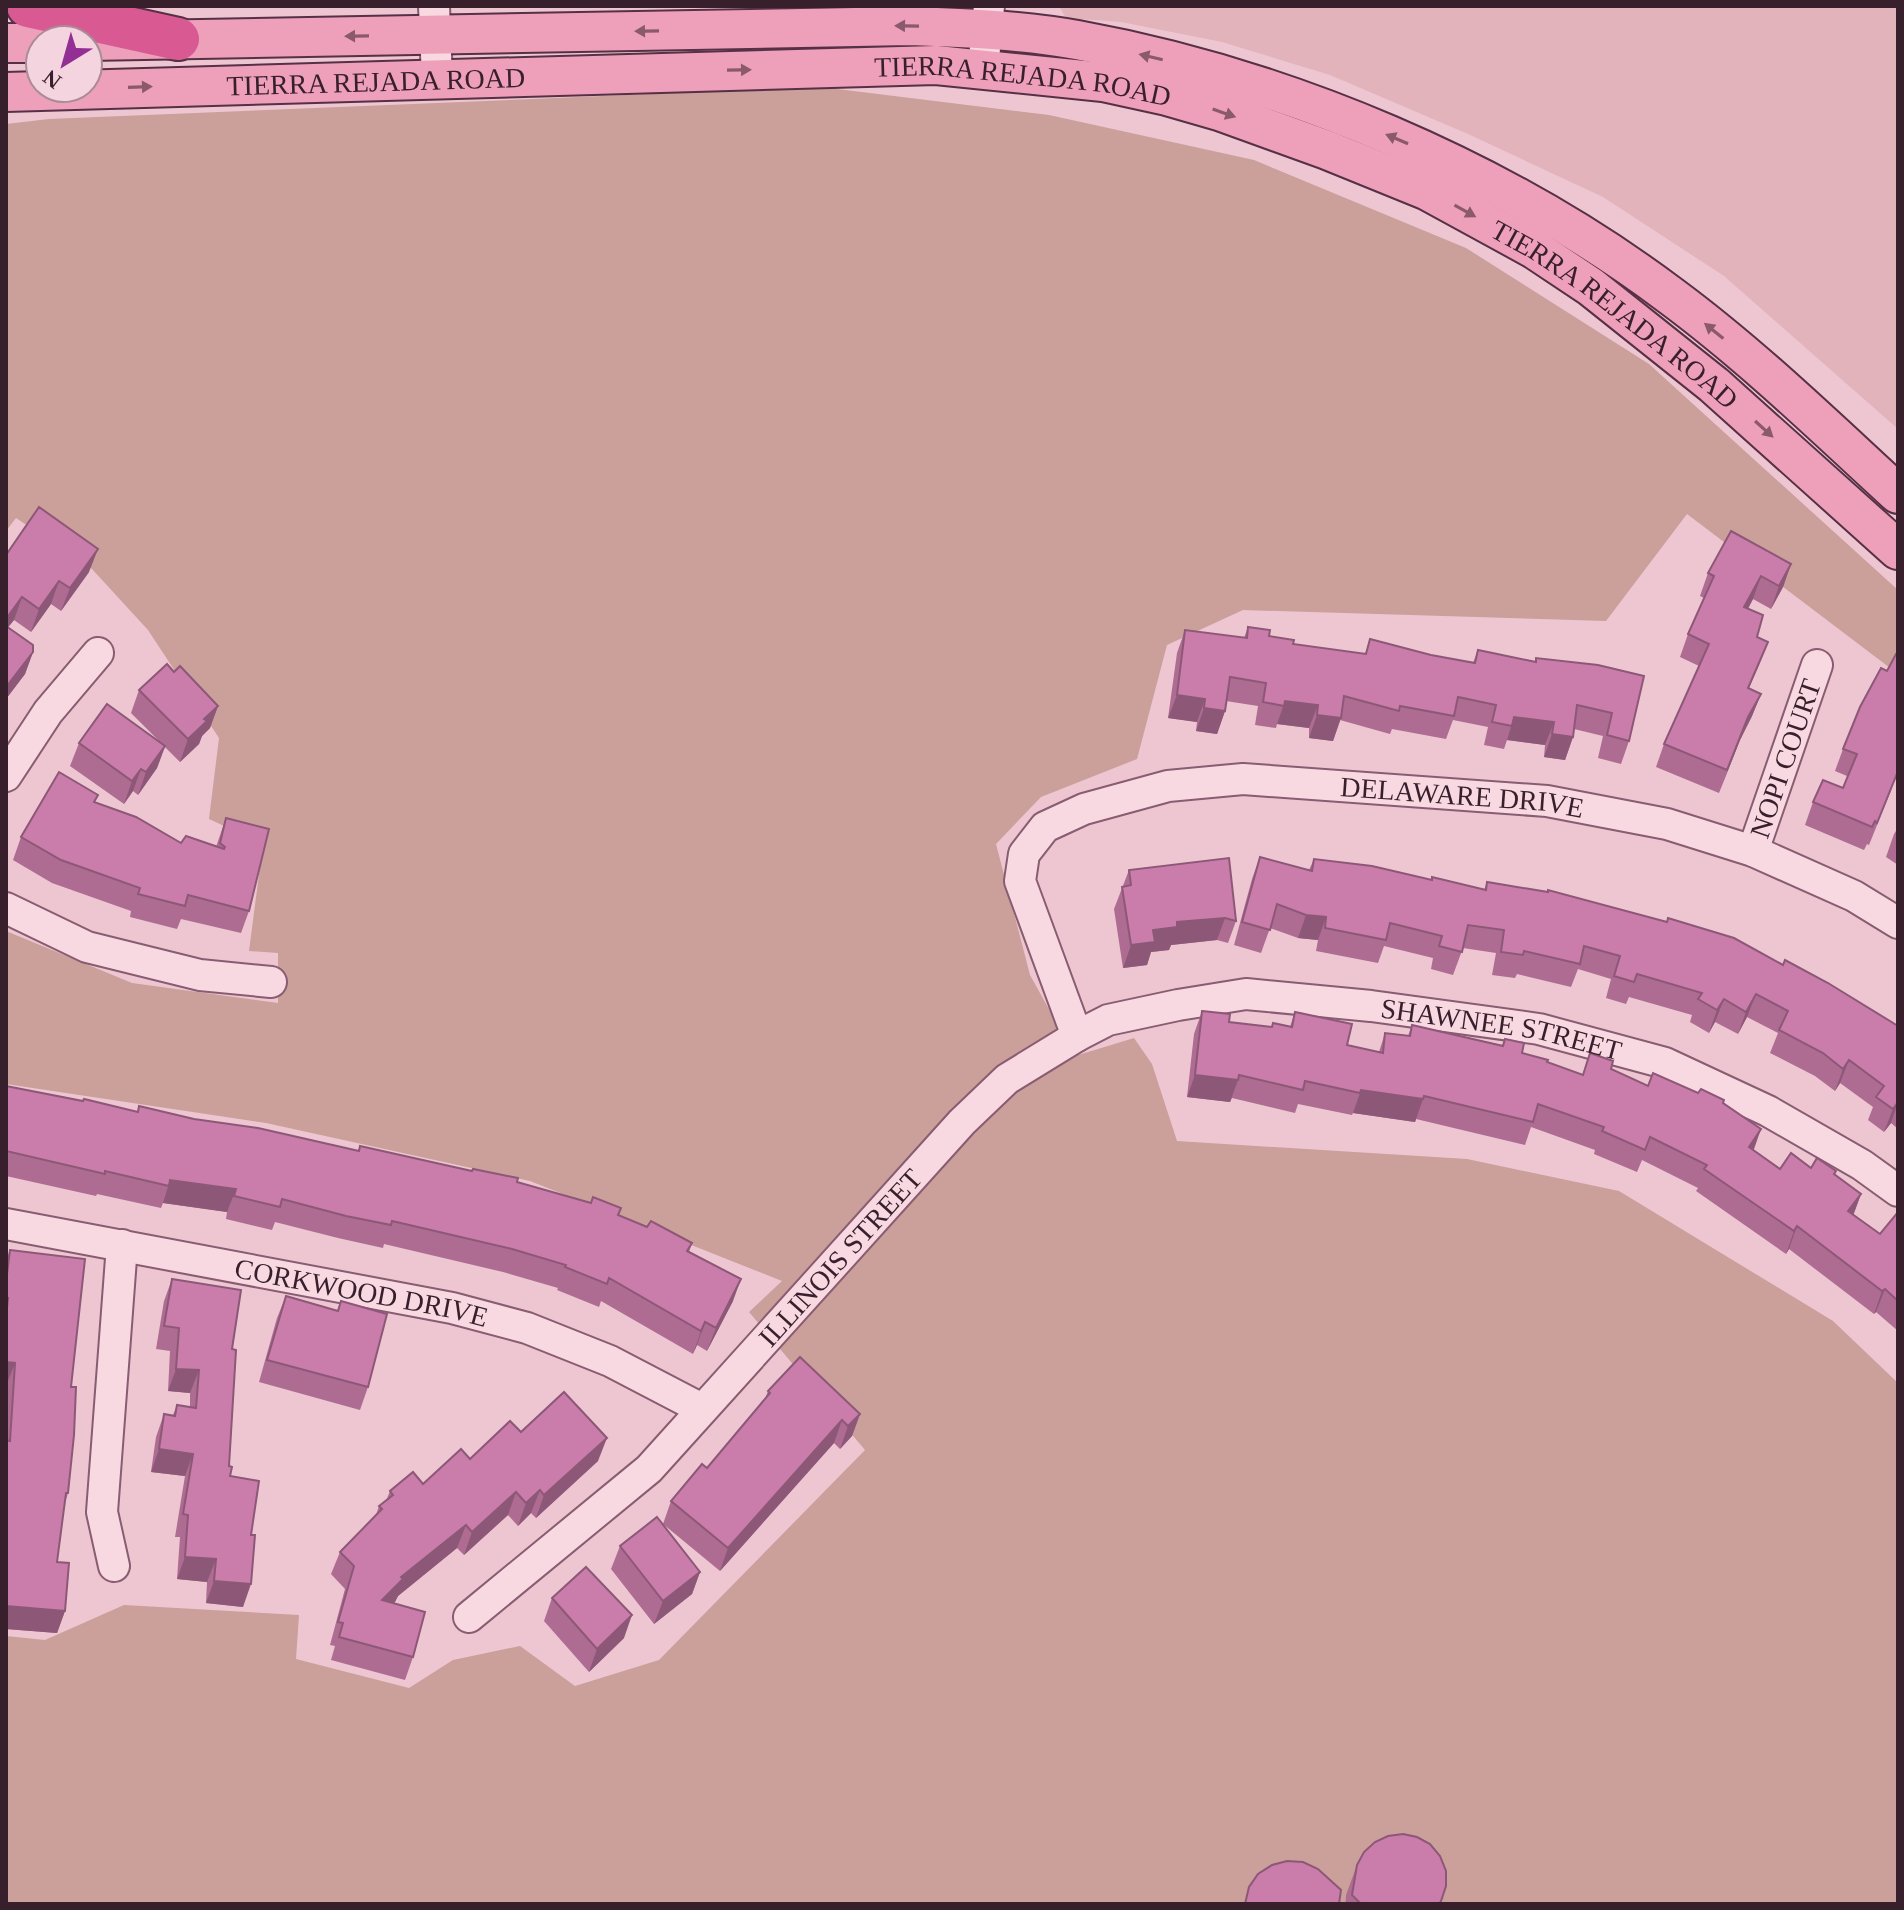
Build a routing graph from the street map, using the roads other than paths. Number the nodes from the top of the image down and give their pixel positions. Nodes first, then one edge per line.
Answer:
1 (28, 6) edge
2 (987, 18) edge
3 (435, 20) edge
4 (178, 39) junction
5 (104, 41) edge
6 (983, 69) junction
7 (437, 78) junction
8 (6, 92) edge
9 (1898, 494) edge
10 (1898, 550) edge
11 (98, 653) dead end
12 (1817, 665) dead end
13 (6, 776) edge
14 (1753, 851) junction
15 (6, 908) edge
16 (1898, 923) edge
17 (271, 982) dead end
18 (1077, 1036) junction
19 (1898, 1191) edge
20 (6, 1224) edge
21 (122, 1245) junction
22 (702, 1409) junction
23 (114, 1566) dead end
24 (469, 1617) dead end

1 - 4 highway
2 -> 3 main road, TIERRA REJADA ROAD
2 - 6 street
9 -> 2 main road, TIERRA REJADA ROAD
3 -> 4 main road, TIERRA REJADA ROAD
3 - 7 street
4 - 5 main road, TIERRA REJADA ROAD
7 -> 6 main road, TIERRA REJADA ROAD
6 -> 10 main road, TIERRA REJADA ROAD
8 -> 7 main road, TIERRA REJADA ROAD
11 - 13 street
12 - 14 street, NOPI COURT
14 - 16 street, DELAWARE DRIVE
14 - 18 street, DELAWARE DRIVE
15 - 17 street
18 - 19 street, SHAWNEE STREET
18 - 22 street, ILLINOIS STREET
20 - 21 street, CORKWOOD DRIVE
21 - 22 street, CORKWOOD DRIVE
21 - 23 street
22 - 24 street, ILLINOIS STREET

